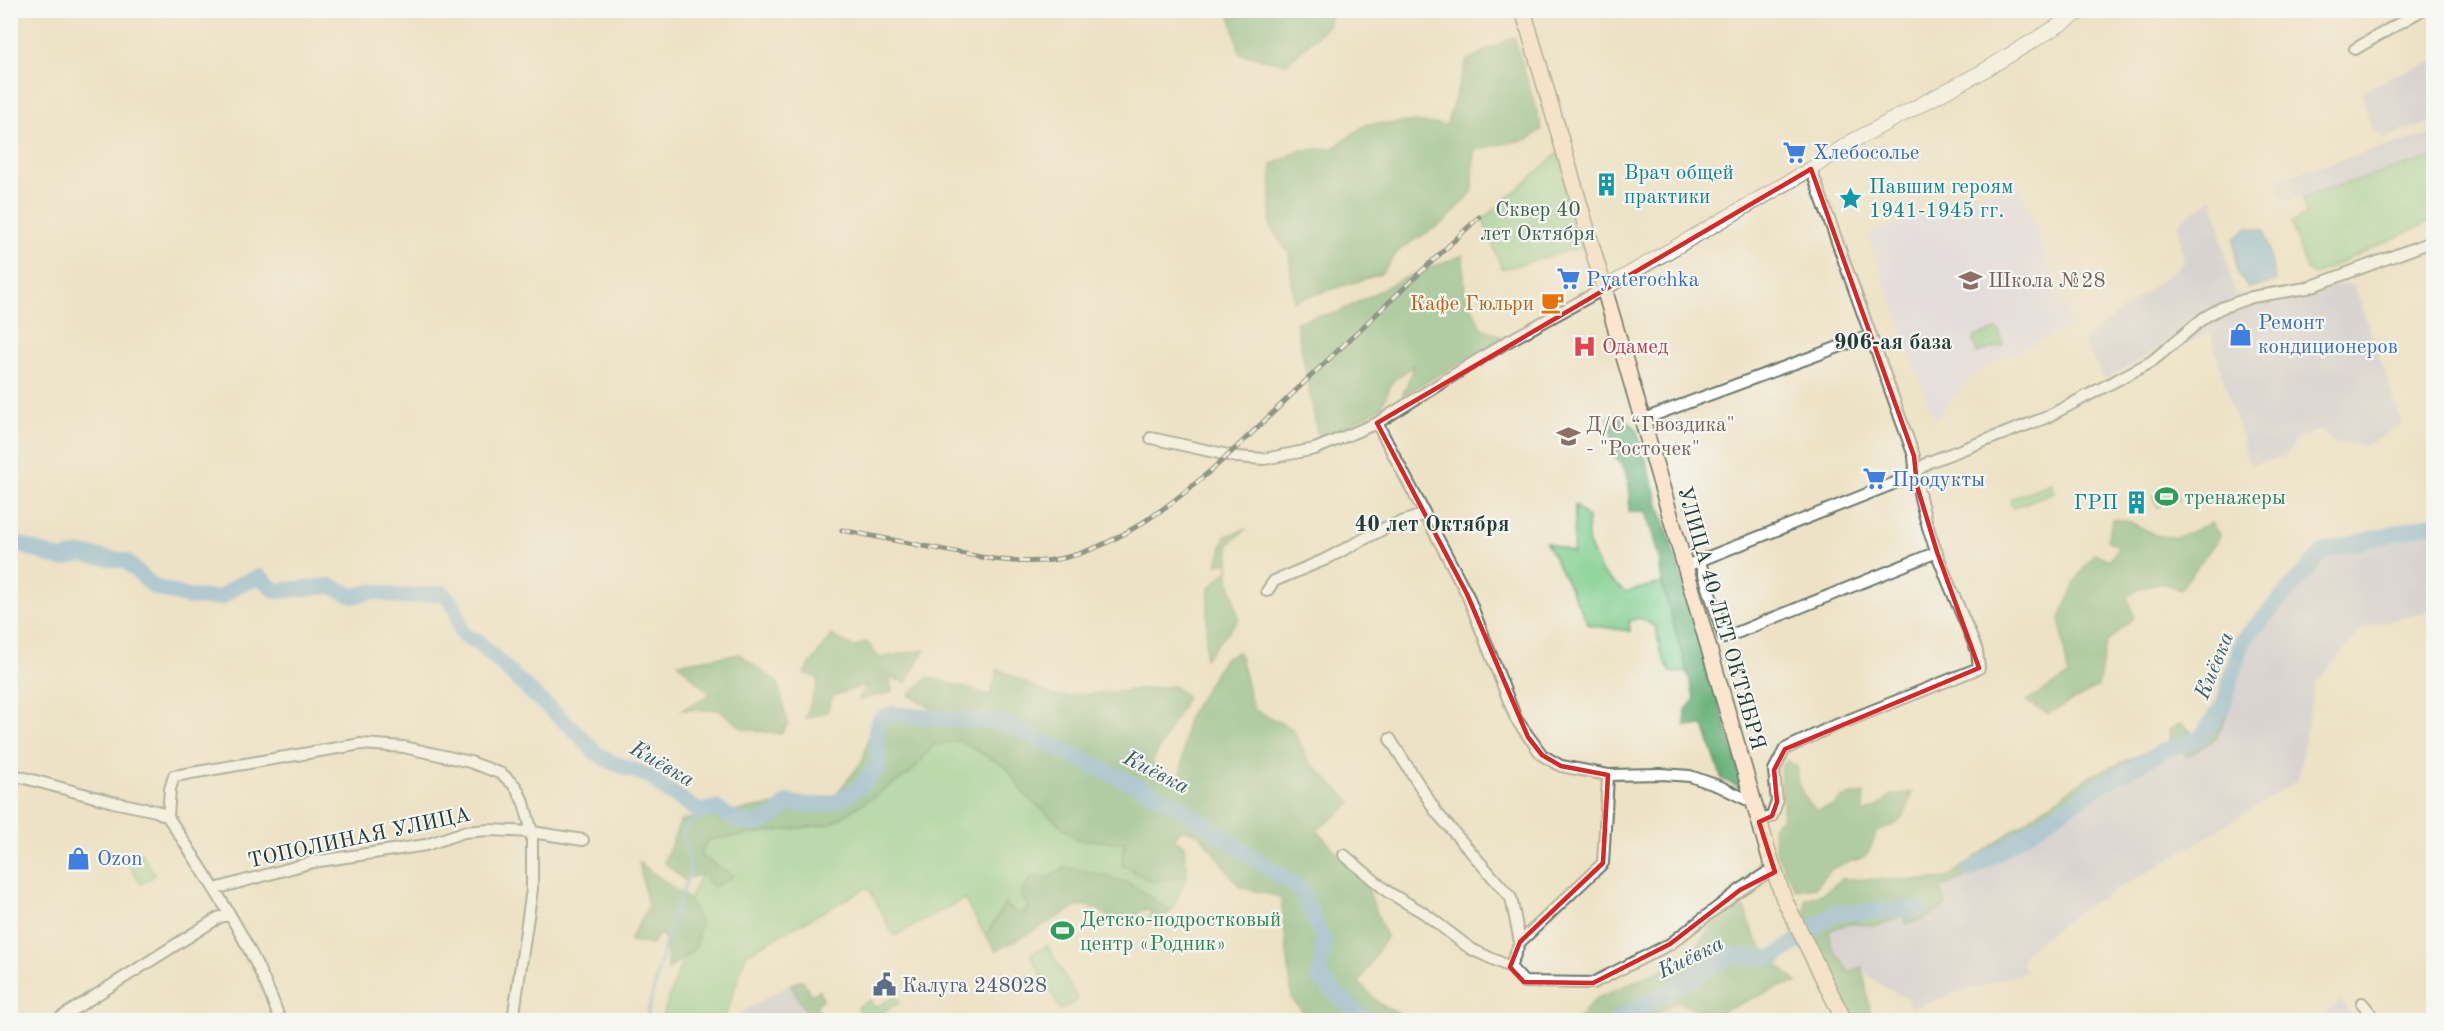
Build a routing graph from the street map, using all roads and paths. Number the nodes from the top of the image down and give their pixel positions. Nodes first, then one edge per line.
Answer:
1 (1523, 10) edge
2 (2084, 10) edge
3 (2422, 10) edge
4 (2355, 49) dead end
5 (1811, 169) junction
6 (2433, 242) edge
7 (1603, 289) junction
8 (1871, 334) junction
9 (1641, 420) junction
10 (1377, 423) junction
11 (1151, 438) dead end
12 (1915, 472) junction
13 (1425, 514) junction
14 (1937, 552) junction
15 (1692, 562) junction
16 (1267, 591) dead end
17 (1390, 739) dead end
18 (10, 774) edge
19 (1608, 775) junction
20 (1754, 803) junction
21 (168, 817) junction
22 (1759, 822) junction
23 (531, 832) junction
24 (583, 840) dead end
25 (1344, 855) dead end
26 (1775, 872) junction
27 (215, 889) junction
28 (229, 915) junction
29 (1520, 942) junction
30 (1510, 967) junction
31 (2362, 1003) dead end
32 (57, 1020) edge
33 (280, 1020) edge
34 (513, 1020) edge
35 (1844, 1020) edge
36 (2376, 1020) edge

1 - 7 main road, УЛИЦА 40 ЛЕТ ОКТЯБРЯ
2 - 5 street
3 - 4 street
5 - 7 street
5 - 8 street
6 - 12 street
7 - 9 main road, УЛИЦА 40 ЛЕТ ОКТЯБРЯ
7 - 10 street
8 - 9 street
8 - 12 street
9 - 15 main road, УЛИЦА 40 ЛЕТ ОКТЯБРЯ
10 - 11 street
10 - 13 street
12 - 14 street
12 - 15 street
13 - 16 street
13 - 19 street
14 - 15 street
14 - 22 street
15 - 20 main road, УЛИЦА 40 ЛЕТ ОКТЯБРЯ
17 - 29 street
18 - 21 street
19 - 20 street
19 - 29 street
20 - 22 main road, УЛИЦА 40 ЛЕТ ОКТЯБРЯ
21 - 23 street
21 - 27 street
22 - 26 main road, УЛИЦА 40 ЛЕТ ОКТЯБРЯ
23 - 24 street, ТОПОЛИНАЯ УЛИЦА
23 - 27 street, ТОПОЛИНАЯ УЛИЦА
23 - 34 street
25 - 30 street
26 - 30 street
26 - 35 main road, УЛИЦА 40 ЛЕТ ОКТЯБРЯ
27 - 28 street
28 - 32 street
28 - 33 street
29 - 30 street
31 - 36 street

